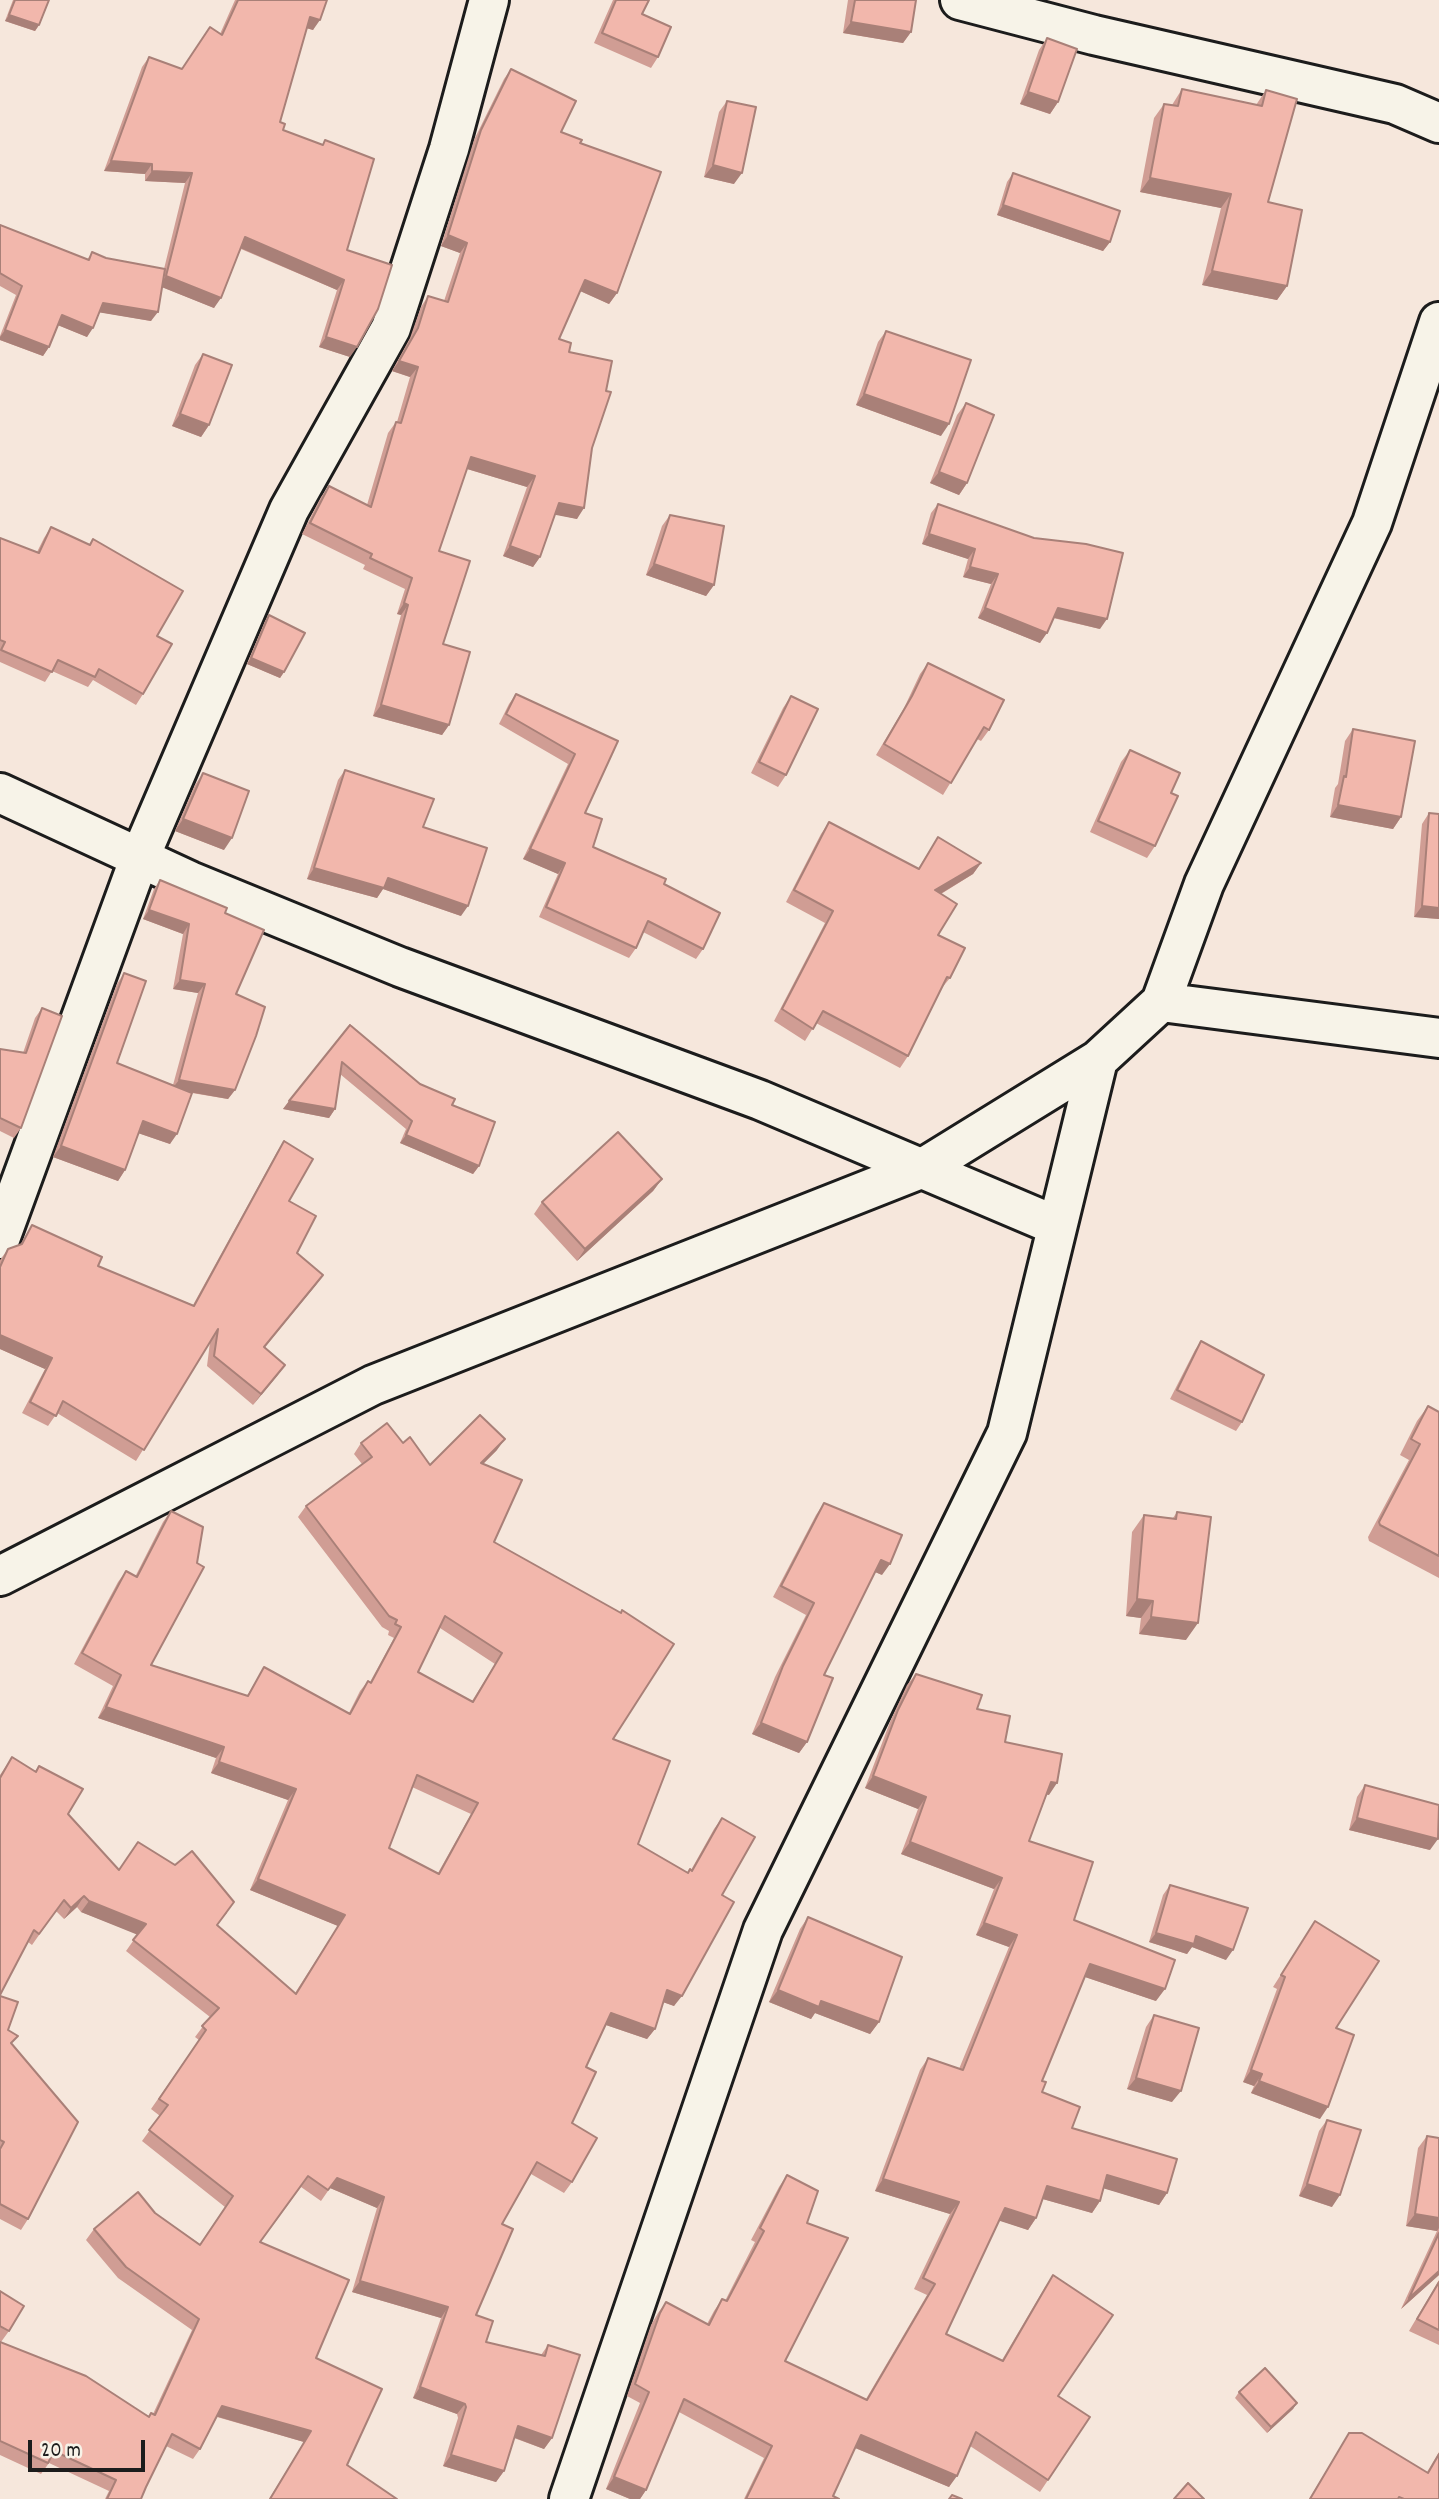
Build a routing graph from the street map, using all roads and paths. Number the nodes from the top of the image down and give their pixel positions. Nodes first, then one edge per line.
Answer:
1 (489, 0) edge
2 (960, 0) edge
3 (1439, 124) edge
4 (1439, 322) edge
5 (0, 793) edge
6 (140, 857) junction
7 (1161, 1002) junction
8 (1439, 1038) edge
9 (1098, 1060) junction
10 (923, 1168) junction
11 (1057, 1226) junction
12 (0, 1239) edge
13 (0, 1576) edge
14 (569, 2499) edge

1 - 6 street
2 - 3 street
4 - 7 street
5 - 6 street
6 - 10 street
6 - 12 street
7 - 8 street
7 - 9 street
9 - 10 street
9 - 11 street
10 - 11 street
10 - 13 street
11 - 14 street

